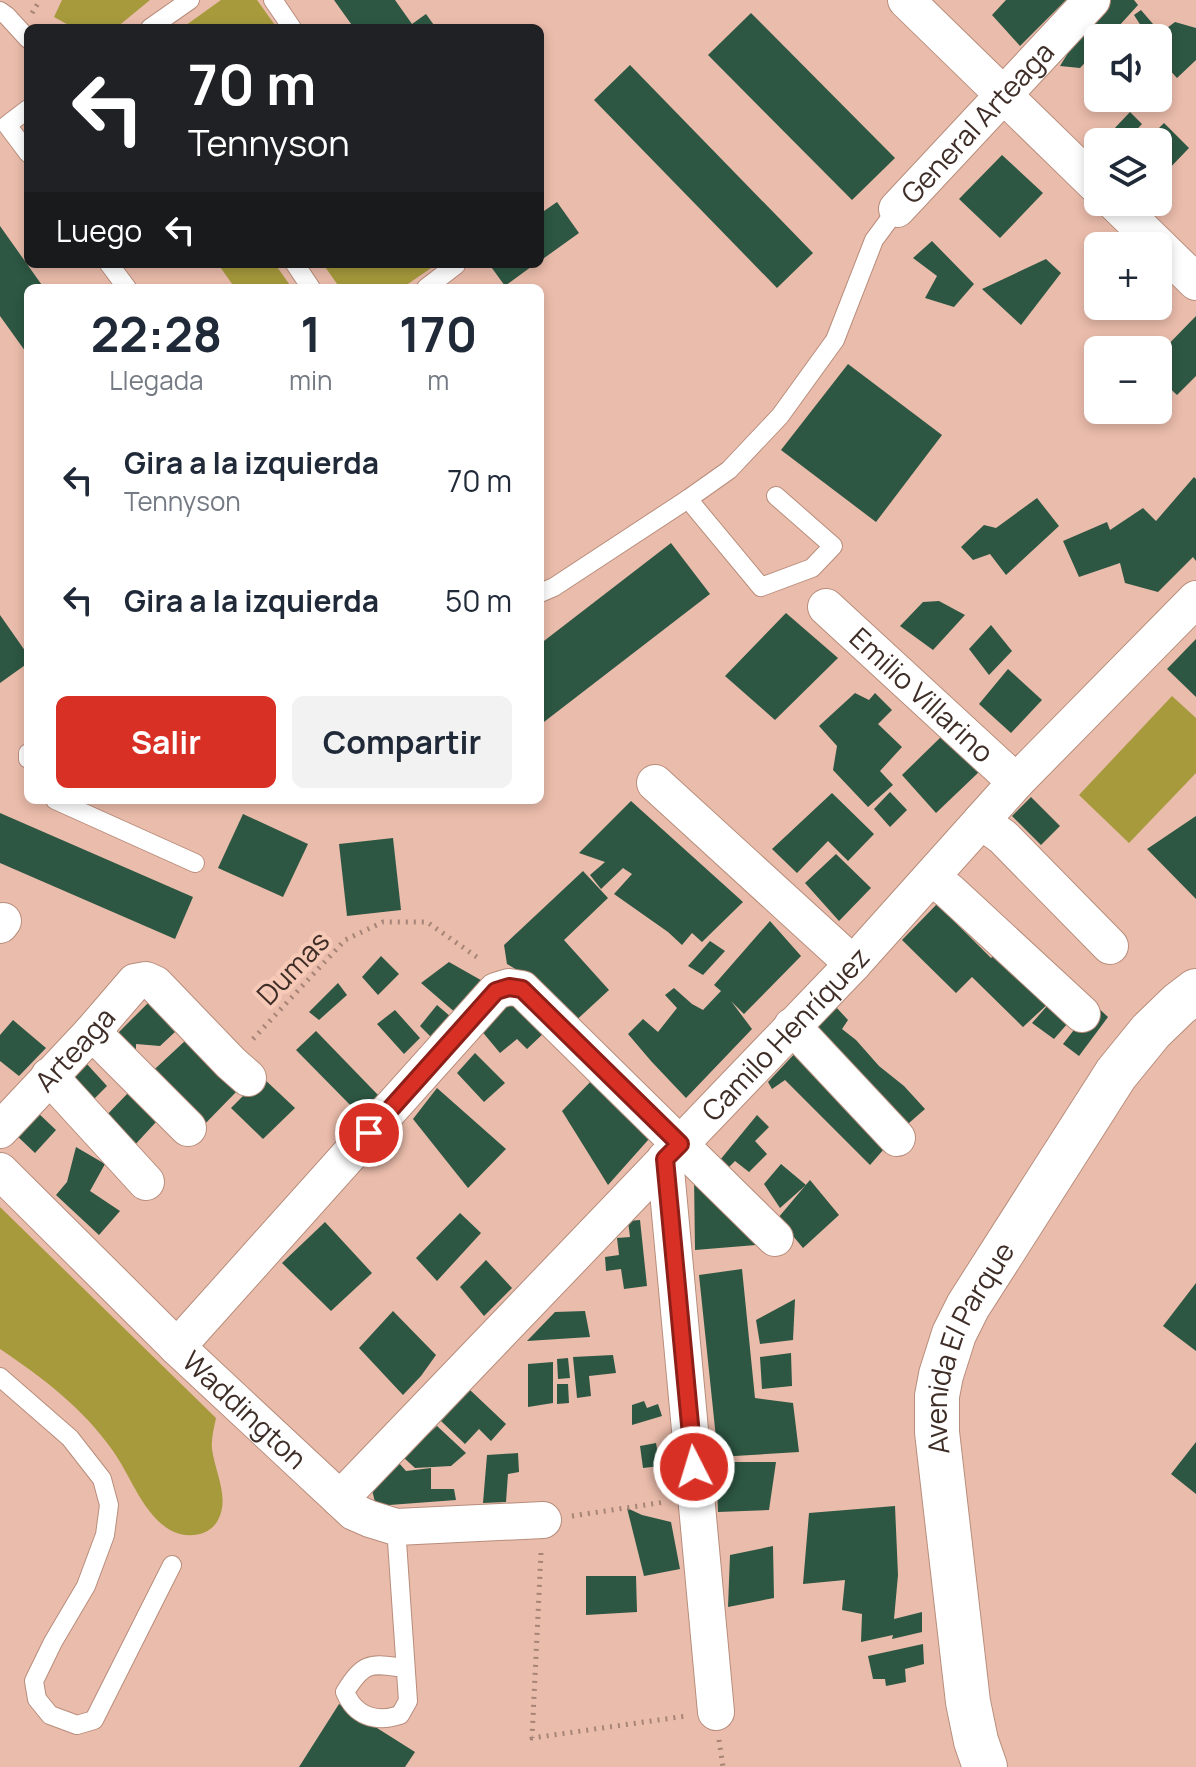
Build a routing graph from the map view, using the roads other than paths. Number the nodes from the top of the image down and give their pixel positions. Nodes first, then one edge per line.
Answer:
1 (190, 0) edge
2 (273, 0) edge
3 (906, 0) edge
4 (1092, 0) edge
5 (0, 11) edge
6 (156, 24) edge
7 (289, 24) edge
8 (24, 35) edge
9 (1002, 94) junction
10 (24, 112) edge
11 (24, 148) edge
12 (1084, 173) edge
13 (897, 209) joint
14 (1128, 216) edge
15 (452, 268) edge
16 (1196, 282) edge
17 (431, 284) edge
18 (776, 496) dead end
19 (688, 499) junction
20 (544, 591) edge
21 (1196, 599) edge
22 (826, 607) dead end
23 (1016, 782) junction
24 (655, 783) dead end
25 (64, 804) edge
26 (981, 821) junction
27 (195, 863) dead end
28 (932, 878) junction
29 (1110, 946) dead end
30 (853, 964) junction
31 (1196, 991) edge
32 (1082, 1014) dead end
33 (792, 1026) junction
34 (92, 1032) junction
35 (239, 1070) road end
36 (49, 1076) junction
37 (188, 1128) dead end
38 (0, 1130) edge
39 (897, 1138) dead end
40 (673, 1152) junction
41 (0, 1171) edge
42 (146, 1182) dead end
43 (775, 1238) dead end
44 (177, 1347) junction
45 (0, 1377) edge
46 (340, 1499) junction
47 (543, 1520) road end
48 (396, 1527) junction
49 (172, 1565) dead end
50 (405, 1668) dead end
51 (716, 1712) road end
52 (985, 1767) edge

1 - 6 lane
2 - 7 lane
3 - 9 street
4 - 9 street, General Arteaga
5 - 8 lane
9 - 12 street
9 - 13 street, General Arteaga
10 - 11 lane
13 - 19 lane
14 - 16 street
15 - 17 lane
18 - 19 lane
19 - 20 lane
21 - 23 street, Camilo Henríquez
22 - 23 street, Emilio Villarino
23 - 26 street, Camilo Henríquez
24 - 30 street
25 - 27 lane
26 - 28 street, Camilo Henríquez
26 - 29 street
28 - 30 street, Camilo Henríquez
28 - 32 street
30 - 33 street, Camilo Henríquez
31 - 52 main road, Avenida El Parque
33 - 39 street
33 - 40 street, Camilo Henríquez
34 - 35 street, Arteaga
34 - 36 street, Arteaga
34 - 37 street
36 - 38 street, Arteaga
36 - 42 street
40 - 43 street
40 - 44 street
40 - 46 street, Camilo Henríquez
40 - 51 street
41 - 44 street, Waddington
44 - 46 street, Waddington
45 - 49 lane
46 - 48 street, Waddington
47 - 48 street, Waddington
48 - 50 lane

